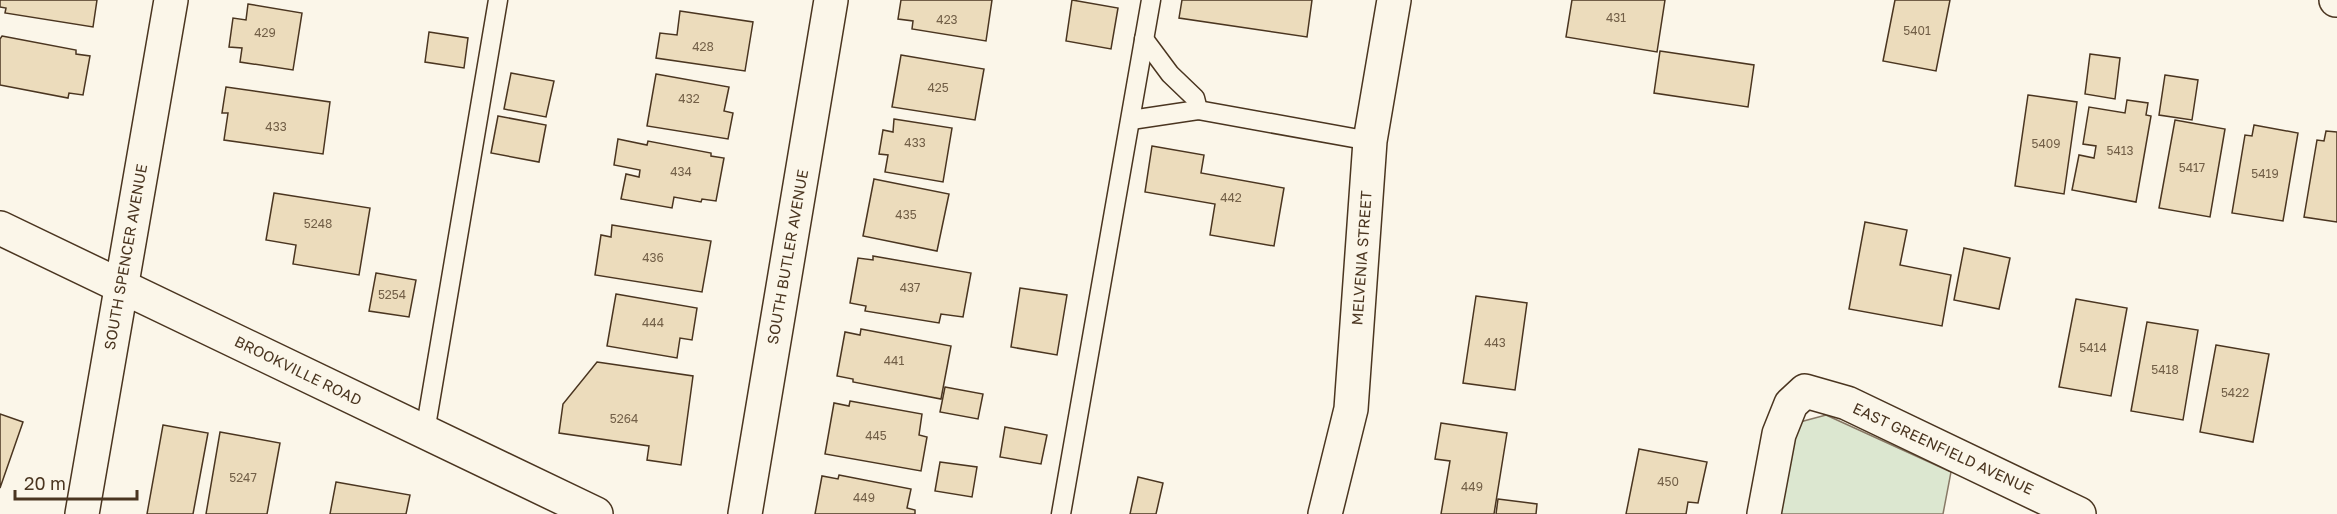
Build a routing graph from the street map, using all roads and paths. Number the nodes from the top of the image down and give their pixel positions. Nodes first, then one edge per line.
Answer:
1 (171, 0) edge
2 (498, 0) edge
3 (831, 0) edge
4 (1151, 0) edge
5 (1394, 0) edge
6 (1144, 39) junction
7 (1197, 110) junction
8 (1131, 120) junction
9 (1370, 141) junction
10 (0, 228) edge
11 (121, 287) junction
12 (424, 432) junction
13 (82, 514) edge
14 (596, 514) edge
15 (745, 514) edge
16 (1061, 514) edge
17 (1325, 514) edge
18 (1764, 514) edge
19 (2079, 514) edge

1 - 11 street, SOUTH SPENCER AVENUE
2 - 12 lane
3 - 15 street, SOUTH BUTLER AVENUE
4 - 6 lane
5 - 9 street, MELVENIA STREET
6 - 7 lane
6 - 8 lane
7 - 8 lane
7 - 9 lane
8 - 16 lane
9 - 17 street, MELVENIA STREET
10 - 11 street, BROOKVILLE ROAD
11 - 12 street, BROOKVILLE ROAD
11 - 13 street, SOUTH SPENCER AVENUE
12 - 14 street, BROOKVILLE ROAD
18 - 19 street, EAST GREENFIELD AVENUE

